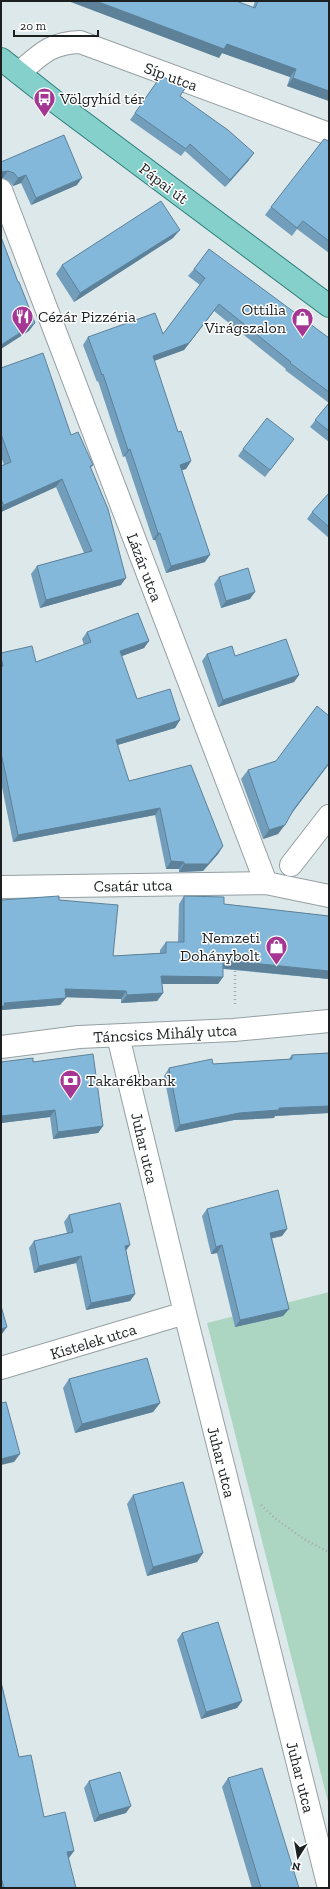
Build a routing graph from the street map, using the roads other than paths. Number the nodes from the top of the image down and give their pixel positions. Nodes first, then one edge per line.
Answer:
1 (1, 59) edge
2 (19, 73) junction
3 (329, 134) edge
4 (1, 190) edge
5 (329, 306) edge
6 (329, 816) edge
7 (291, 865) dead end
8 (266, 883) junction
9 (1, 887) edge
10 (329, 896) edge
11 (329, 1021) edge
12 (118, 1036) junction
13 (1, 1047) edge
14 (184, 1313) junction
15 (1, 1368) edge
16 (329, 1888) edge

1 - 2 main road, Pápai út
2 - 3 street, Síp utca
2 - 5 main road, Pápai út
4 - 8 street, Lázár utca
6 - 7 street
8 - 9 street, Csatár utca
8 - 10 street
11 - 12 street, Táncsics Mihály utca
12 - 13 street, Táncsics Mihály utca
12 - 14 street, Juhar utca
14 - 15 street, Kistelek utca
14 - 16 street, Juhar utca

